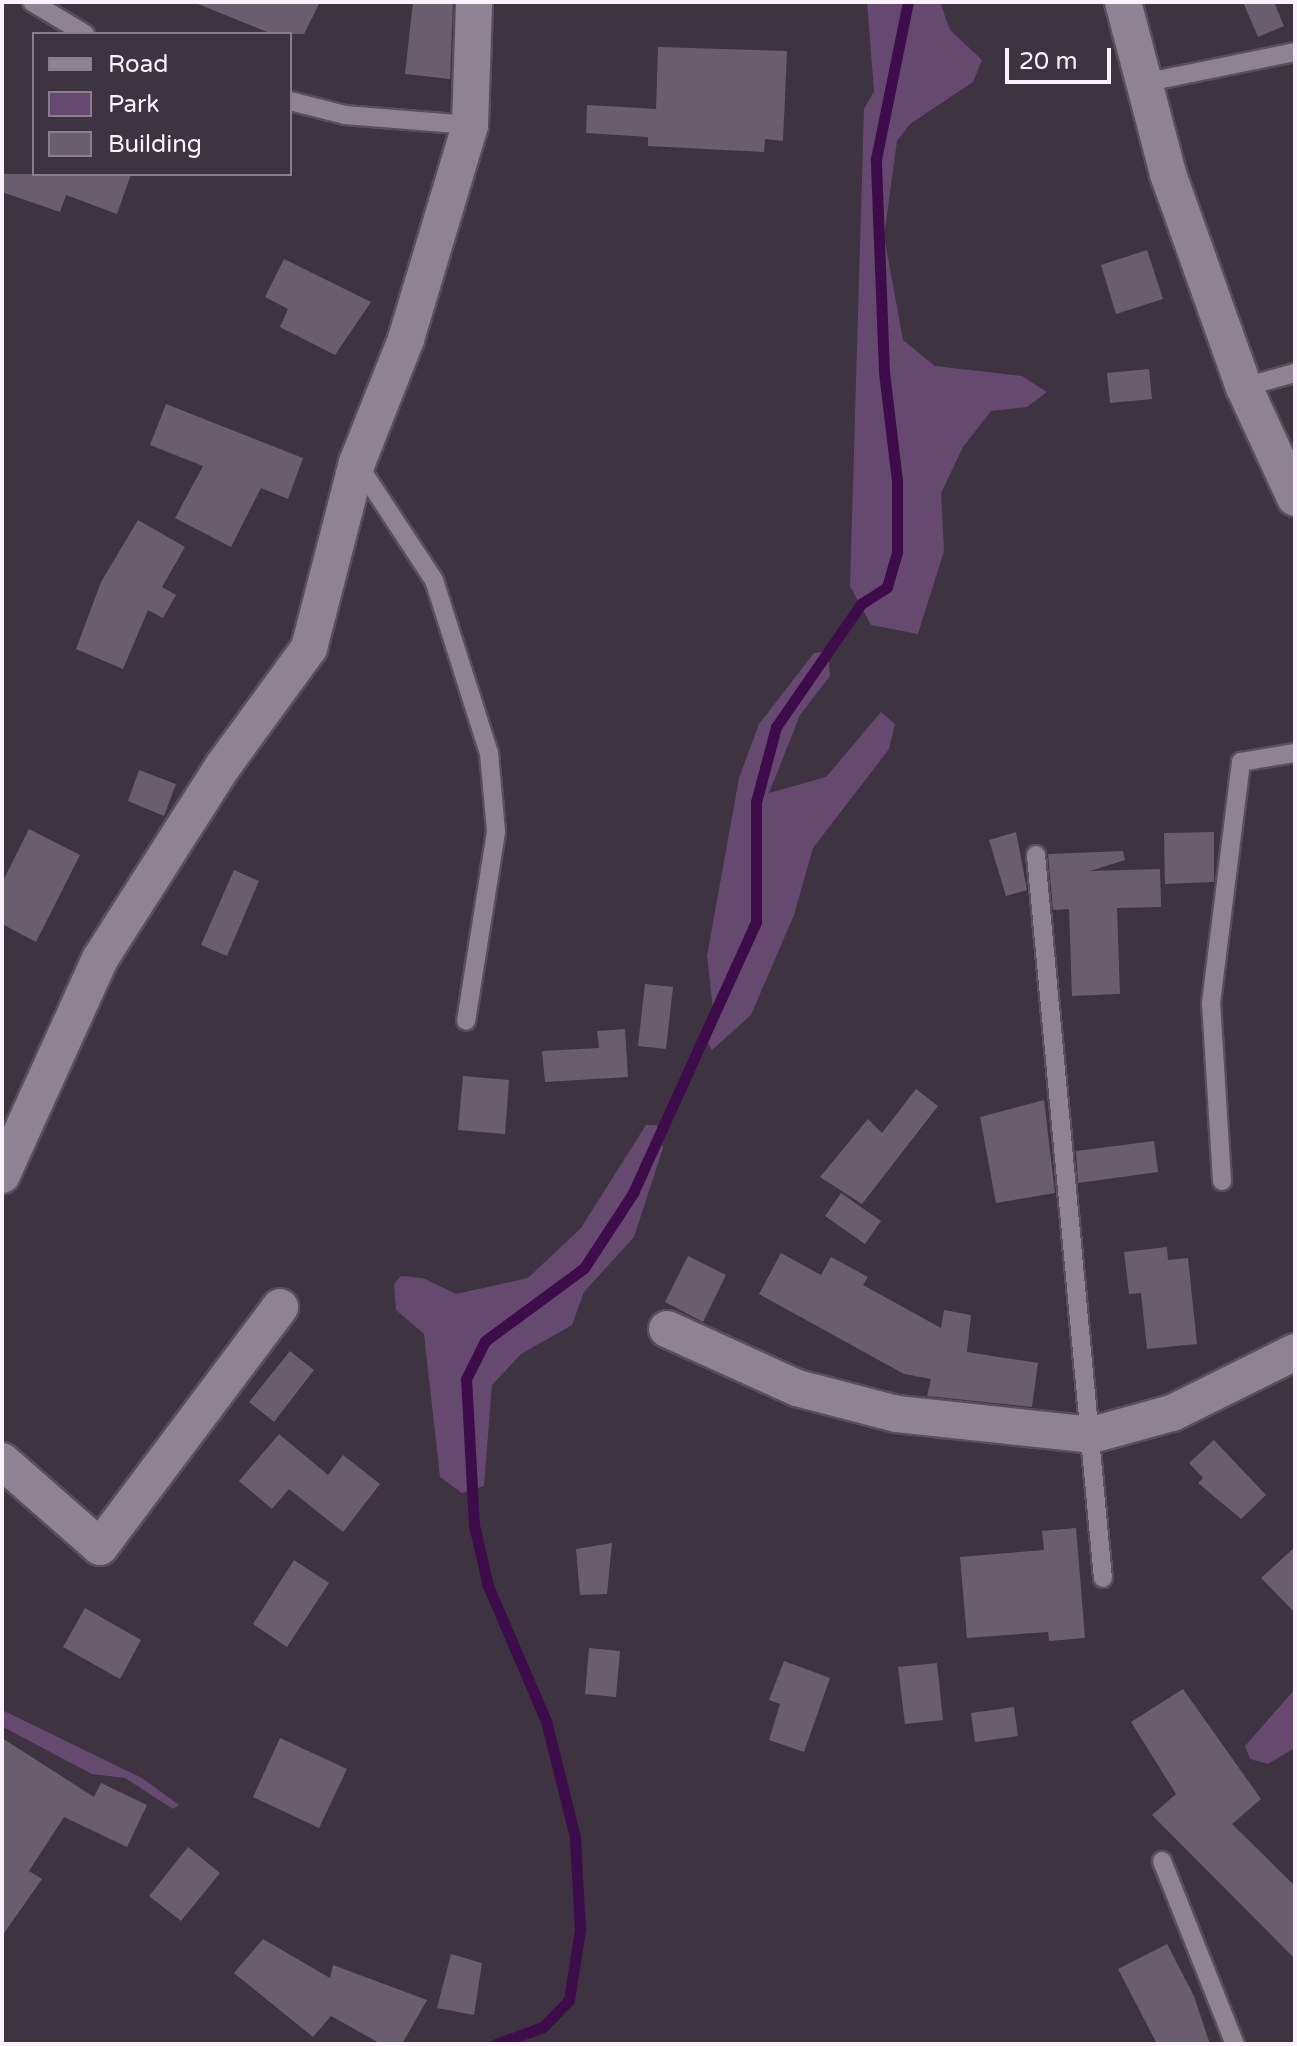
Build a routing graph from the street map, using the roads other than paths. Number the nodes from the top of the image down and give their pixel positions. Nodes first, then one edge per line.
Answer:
1 (32, 2) edge
2 (474, 2) edge
3 (1123, 2) edge
4 (82, 32) edge
5 (1295, 52) edge
6 (1143, 83) junction
7 (292, 102) edge
8 (470, 125) junction
9 (1295, 373) edge
10 (1244, 387) junction
11 (357, 463) junction
12 (1295, 498) edge
13 (1295, 753) edge
14 (1036, 855) dead end
15 (466, 1021) dead end
16 (2, 1175) edge
17 (1222, 1181) dead end
18 (280, 1307) dead end
19 (667, 1329) dead end
20 (1295, 1352) edge
21 (1092, 1435) junction
22 (2, 1461) edge
23 (1103, 1578) dead end
24 (1162, 1861) dead end
25 (1235, 2044) edge

1 - 4 lane
2 - 8 street
3 - 6 street
5 - 6 lane
6 - 10 street
7 - 8 lane
8 - 11 street
9 - 10 lane
10 - 12 street
11 - 15 lane
11 - 16 street
13 - 17 lane
14 - 21 lane
18 - 22 street
19 - 21 street
20 - 21 street
21 - 23 lane
24 - 25 lane

